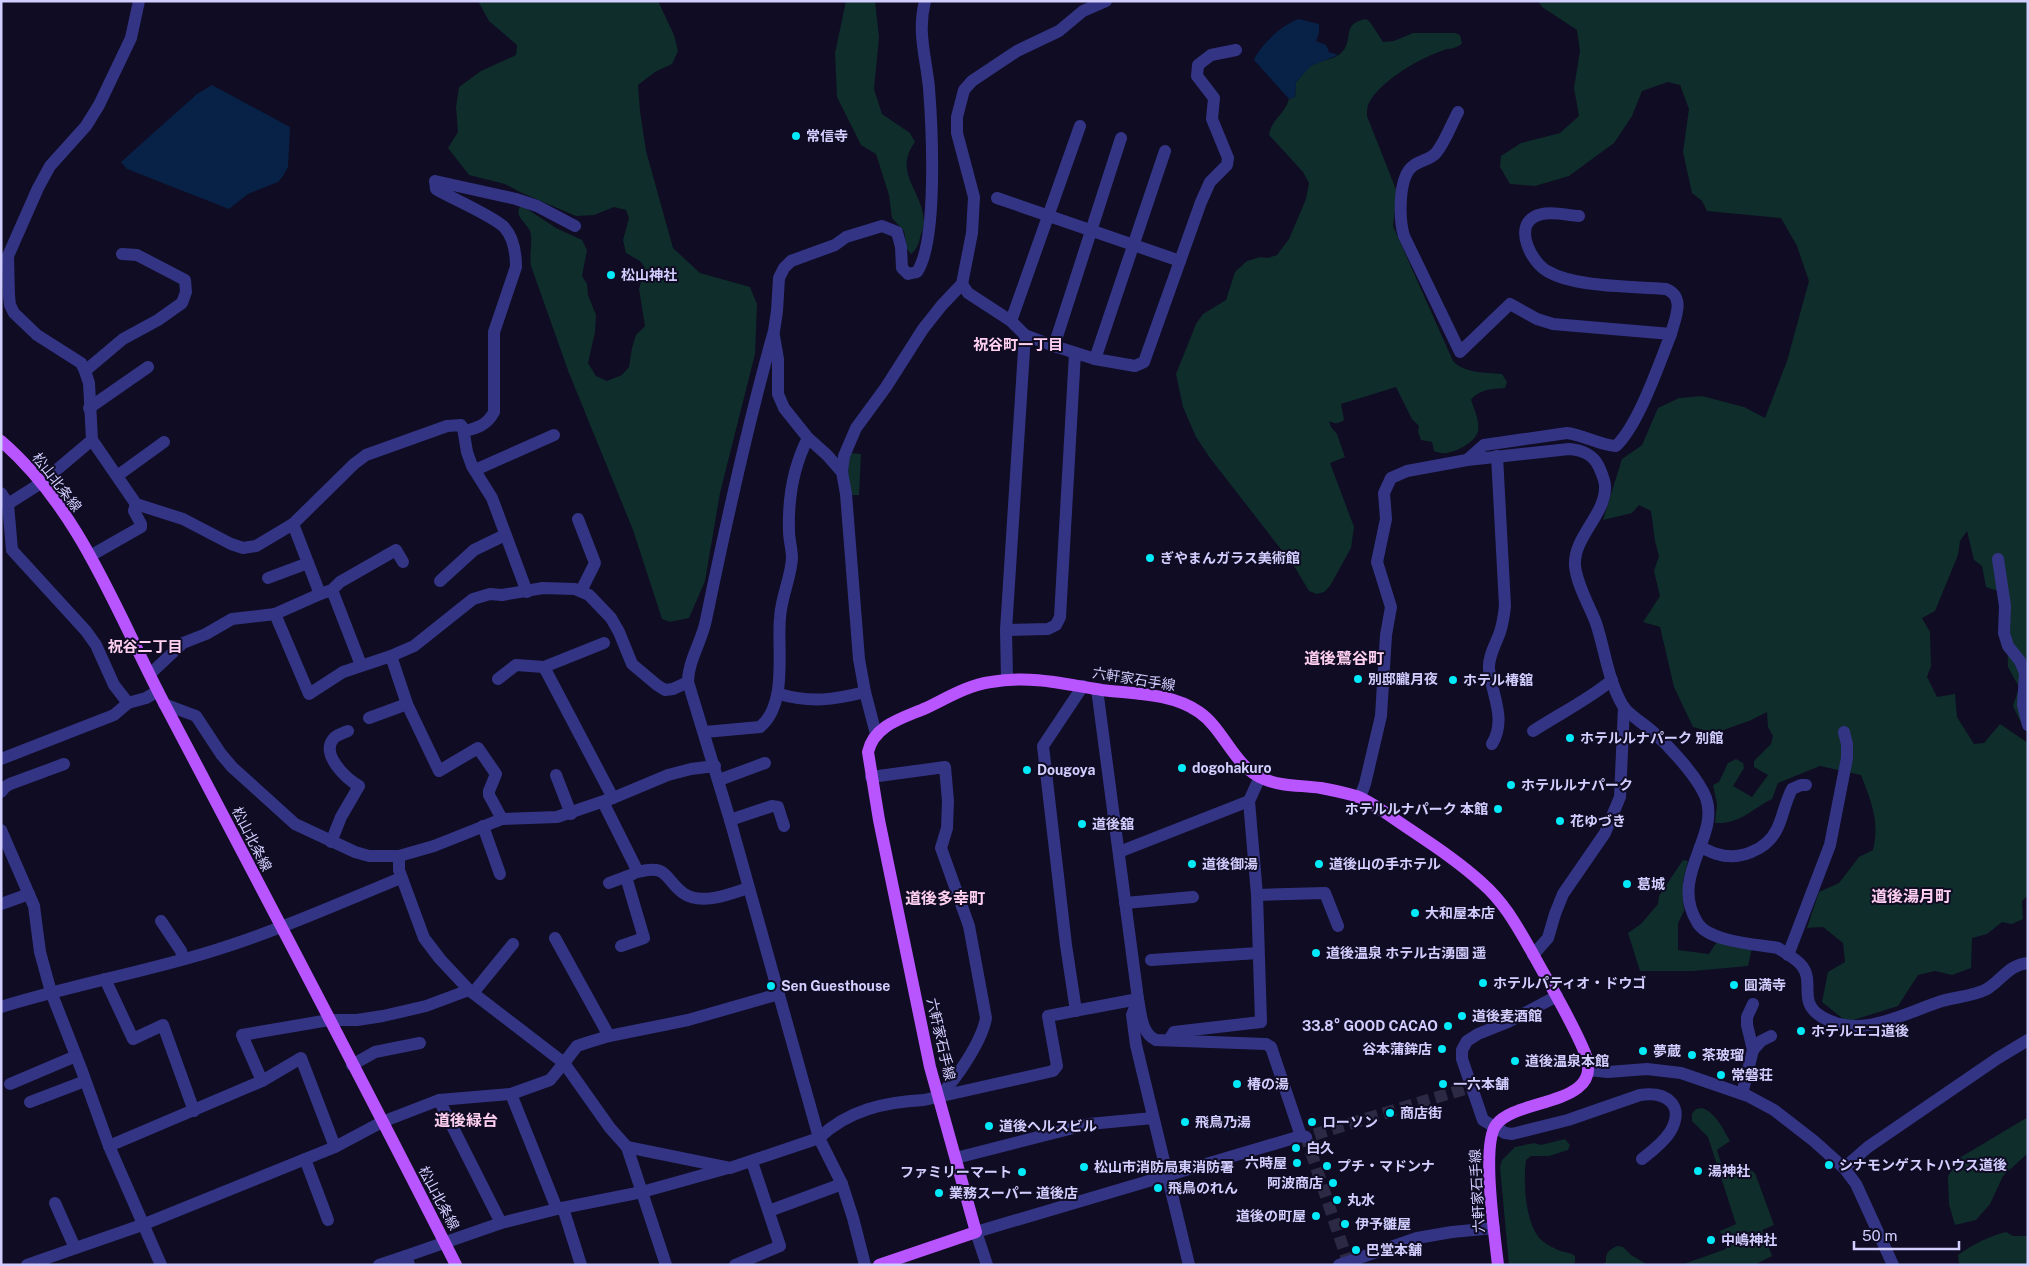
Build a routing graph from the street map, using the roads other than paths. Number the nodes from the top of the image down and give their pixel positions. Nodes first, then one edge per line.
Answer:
1 (139, 1) edge
2 (925, 1) edge
3 (1106, 1) edge
4 (1236, 50) dead end
5 (1458, 112) dead end
6 (1080, 126) dead end
7 (1121, 138) dead end
8 (1165, 151) dead end
9 (998, 198) dead end
10 (1048, 215) junction
11 (1579, 216) dead end
12 (575, 226) dead end
13 (1091, 230) junction
14 (1134, 245) junction
15 (122, 254) dead end
16 (1180, 261) junction
17 (962, 284) junction
18 (5, 287) edge
19 (1011, 321) junction
20 (774, 331) junction
21 (1026, 334) junction
22 (1671, 334) junction
23 (1054, 346) junction
24 (1075, 353) junction
25 (1095, 359) junction
26 (148, 367) dead end
27 (86, 371) junction
28 (89, 408) junction
29 (464, 431) junction
30 (554, 435) dead end
31 (808, 438) junction
32 (92, 440) junction
33 (1, 441) edge
34 (164, 442) dead end
35 (1496, 456) junction
36 (1467, 460) junction
37 (475, 470) junction
38 (842, 472) junction
39 (117, 476) junction
40 (41, 483) junction
41 (4, 498) edge
42 (136, 504) junction
43 (578, 519) dead end
44 (293, 524) junction
45 (505, 535) junction
46 (7, 551) edge
47 (90, 556) junction
48 (1998, 559) dead end
49 (403, 562) dead end
50 (308, 563) junction
51 (268, 578) dead end
52 (440, 581) dead end
53 (581, 591) junction
54 (326, 592) junction
55 (527, 592) junction
56 (275, 614) junction
57 (1006, 630) junction
58 (604, 643) dead end
59 (391, 656) junction
60 (361, 664) junction
61 (544, 667) junction
62 (150, 674) junction
63 (498, 679) dead end
64 (1006, 679) junction
65 (1612, 680) junction
66 (688, 682) junction
67 (1083, 686) junction
68 (1098, 689) junction
69 (158, 691) junction
70 (865, 692) junction
71 (779, 694) junction
72 (128, 703) junction
73 (164, 704) junction
74 (407, 704) junction
75 (1624, 707) junction
76 (369, 718) dead end
77 (2028, 725) edge
78 (348, 731) dead end
79 (1533, 731) dead end
80 (705, 732) junction
81 (1844, 732) dead end
82 (876, 734) junction
83 (1492, 744) dead end
84 (1, 759) edge
85 (765, 763) dead end
86 (64, 764) dead end
87 (715, 766) junction
88 (556, 775) dead end
89 (871, 777) junction
90 (1260, 778) junction
91 (718, 780) junction
92 (1806, 786) dead end
93 (1, 792) edge
94 (1360, 797) junction
95 (608, 800) junction
96 (1249, 801) junction
97 (571, 814) junction
98 (502, 819) junction
99 (730, 820) junction
100 (483, 826) junction
101 (784, 826) dead end
102 (1, 830) edge
103 (331, 842) junction
104 (1700, 847) junction
105 (1119, 852) junction
106 (398, 856) junction
107 (500, 874) dead end
108 (632, 875) junction
109 (401, 878) junction
110 (610, 883) dead end
111 (748, 888) junction
112 (29, 894) junction
113 (1257, 895) junction
114 (1193, 897) dead end
115 (1125, 903) junction
116 (1, 904) edge
117 (161, 921) dead end
118 (281, 926) junction
119 (1338, 926) dead end
120 (555, 938) dead end
121 (513, 944) dead end
122 (621, 946) dead end
123 (1258, 953) junction
124 (1533, 955) junction
125 (1788, 955) junction
126 (183, 958) junction
127 (1150, 960) dead end
128 (2028, 963) edge
129 (105, 979) junction
130 (471, 991) junction
131 (51, 992) junction
132 (779, 994) junction
133 (1557, 996) junction
134 (1138, 998) junction
135 (1753, 1004) dead end
136 (1, 1007) edge
137 (1076, 1010) junction
138 (329, 1020) junction
139 (609, 1036) junction
140 (1771, 1036) dead end
141 (1169, 1040) junction
142 (2028, 1040) edge
143 (420, 1043) dead end
144 (1753, 1050) junction
145 (76, 1056) junction
146 (564, 1063) junction
147 (352, 1065) junction
148 (1588, 1070) junction
149 (85, 1081) junction
150 (262, 1081) junction
151 (10, 1084) dead end
152 (511, 1094) junction
153 (1742, 1094) junction
154 (939, 1096) junction
155 (439, 1100) junction
156 (30, 1102) dead end
157 (194, 1111) junction
158 (1153, 1118) junction
159 (382, 1122) junction
160 (1494, 1126) junction
161 (819, 1138) junction
162 (109, 1146) junction
163 (335, 1147) junction
164 (627, 1147) junction
165 (956, 1158) junction
166 (305, 1159) junction
167 (1642, 1159) dead end
168 (752, 1162) junction
169 (730, 1168) junction
170 (1844, 1168) junction
171 (1167, 1175) junction
172 (842, 1184) junction
173 (642, 1192) junction
174 (55, 1203) dead end
175 (560, 1208) junction
176 (769, 1211) junction
177 (328, 1220) dead end
178 (501, 1223) junction
179 (142, 1225) junction
180 (1494, 1228) junction
181 (976, 1232) junction
182 (445, 1243) junction
183 (75, 1248) junction
184 (408, 1260) edge
185 (27, 1265) edge
186 (161, 1265) edge
187 (379, 1265) edge
188 (456, 1265) edge
189 (581, 1265) edge
190 (666, 1265) edge
191 (735, 1265) edge
192 (865, 1265) edge
193 (879, 1265) edge
194 (987, 1265) edge
195 (1189, 1265) edge
196 (1339, 1265) edge
197 (1498, 1265) edge
198 (1893, 1265) edge

1 - 18 street
2 - 20 street
3 - 17 street
4 - 16 street
5 - 22 street
6 - 10 street
7 - 13 street
8 - 14 street
9 - 10 street
10 - 13 street
10 - 19 street
11 - 22 street
12 - 29 street
13 - 14 street
13 - 23 street
14 - 16 street
14 - 25 street
15 - 27 street
16 - 25 street
17 - 19 street
17 - 38 street
18 - 27 street
19 - 21 street
20 - 31 street
20 - 66 street
21 - 23 street
21 - 57 street
22 - 36 street
23 - 24 street
24 - 25 street
24 - 57 street
26 - 28 street
27 - 28 street
28 - 32 street
29 - 37 street
29 - 44 street
30 - 37 street
31 - 38 street
31 - 71 street
32 - 39 street
32 - 40 street
33 - 40 main road, 松山北条線
34 - 39 street
35 - 36 street
35 - 65 street
35 - 83 street
36 - 94 street
37 - 45 street
38 - 70 street
39 - 42 street
40 - 41 street
40 - 47 main road, 松山北条線
41 - 46 street
42 - 44 street
42 - 47 street
43 - 53 street
44 - 50 street
45 - 52 street
45 - 55 street
46 - 72 street
47 - 62 main road, 松山北条線
48 - 77 street
49 - 54 street
50 - 51 street
50 - 54 street
53 - 55 street
53 - 66 street
54 - 56 street
54 - 60 street
55 - 59 street
56 - 60 street
56 - 62 street
57 - 64 street
58 - 61 street
59 - 60 street
59 - 74 street
61 - 63 street
61 - 95 street
62 - 69 main road, 松山北条線
64 - 67 main road, 六軒家石手線
64 - 82 main road, 六軒家石手線
65 - 75 street
65 - 79 street
66 - 80 street
67 - 68 main road, 六軒家石手線
67 - 137 street
68 - 90 main road, 六軒家石手線
68 - 105 street
69 - 72 street
69 - 73 main road, 松山北条線
70 - 71 street
70 - 82 street
71 - 80 street
72 - 84 street
73 - 103 street
73 - 118 main road, 松山北条線
74 - 76 street
74 - 98 street
75 - 104 street
75 - 124 street
78 - 103 street
80 - 87 street
81 - 125 street
82 - 89 main road, 六軒家石手線
85 - 91 street
86 - 93 street
87 - 91 street
87 - 95 street
88 - 97 street
89 - 154 main road, 六軒家石手線
89 - 154 street
90 - 94 main road, 六軒家石手線
90 - 96 street
91 - 99 street
92 - 104 street
94 - 124 main road, 六軒家石手線
95 - 97 street
95 - 108 street
96 - 105 street
96 - 113 street
97 - 98 street
98 - 100 street
99 - 101 street
99 - 111 street
100 - 106 street
100 - 107 street
102 - 112 street
103 - 106 street
104 - 125 street
105 - 115 street
106 - 109 street
108 - 110 street
108 - 111 street
108 - 122 street
109 - 118 street
109 - 130 street
111 - 132 street
112 - 116 street
112 - 131 street
113 - 119 street
113 - 123 street
114 - 115 street
115 - 134 street
117 - 126 street
118 - 126 street
118 - 138 main road, 松山北条線
120 - 139 street
121 - 130 street
123 - 127 street
123 - 141 street
124 - 133 main road, 六軒家石手線
125 - 128 street
126 - 129 street
129 - 131 street
129 - 157 street
130 - 138 street
130 - 146 street
131 - 136 street
131 - 145 street
132 - 139 street
132 - 161 street
133 - 148 main road, 六軒家石手線
133 - 160 street
134 - 137 street
134 - 141 street
134 - 158 street
135 - 144 street
137 - 154 street
138 - 147 main road, 松山北条線
138 - 150 street
139 - 146 street
140 - 144 street
141 - 171 street
142 - 170 street
143 - 147 street
144 - 153 street
145 - 149 street
145 - 151 street
146 - 152 street
146 - 164 street
147 - 159 main road, 松山北条線
148 - 153 street
148 - 160 main road
149 - 156 street
149 - 162 street
150 - 157 street
150 - 163 street
152 - 155 street
152 - 175 street
153 - 170 street
154 - 161 street
154 - 165 main road, 六軒家石手線
155 - 159 street
155 - 178 street
157 - 162 street
158 - 165 street
158 - 171 street
159 - 163 street
159 - 182 main road, 松山北条線
160 - 167 street
160 - 180 main road, 六軒家石手線
161 - 168 street
161 - 172 street
162 - 179 street
163 - 166 street
164 - 169 street
164 - 173 street
165 - 181 main road, 六軒家石手線
166 - 177 street
166 - 179 street
168 - 169 street
168 - 176 street
169 - 173 street
170 - 198 street
171 - 181 street
171 - 195 street
172 - 176 street
172 - 192 street
173 - 175 street
173 - 190 street
174 - 183 street
175 - 178 street
175 - 189 street
176 - 191 street
178 - 182 street
179 - 183 street
179 - 186 street
180 - 196 street
180 - 197 main road, 六軒家石手線
181 - 193 main road
181 - 194 street
182 - 184 street
182 - 188 main road, 松山北条線
183 - 185 street
184 - 187 street

